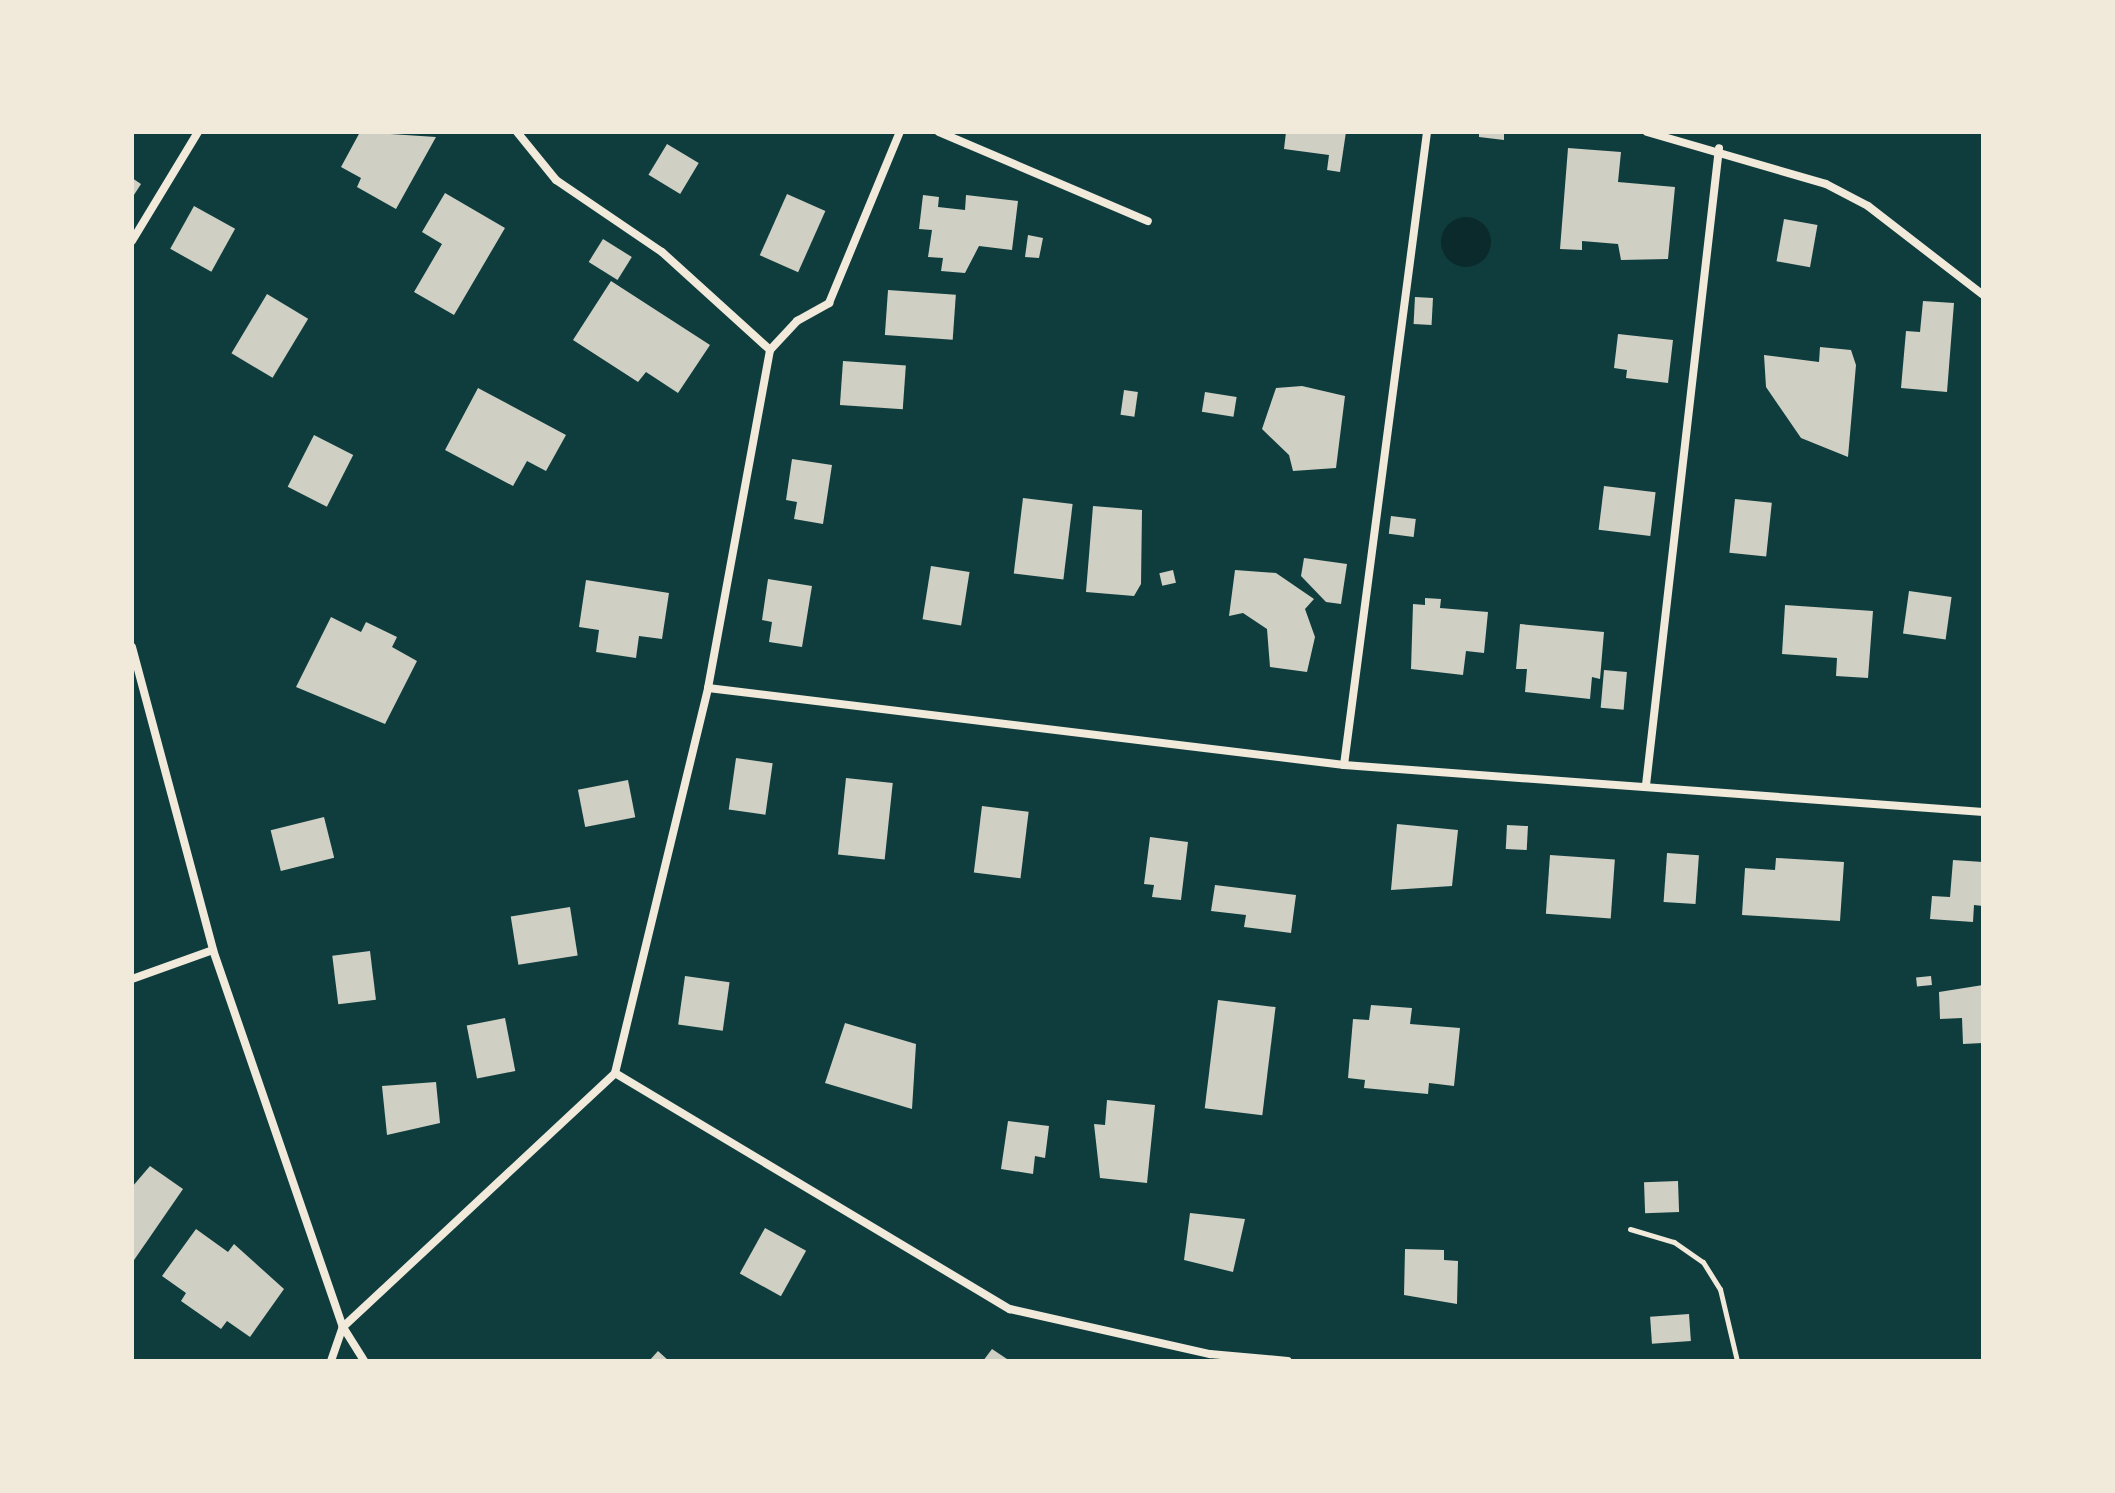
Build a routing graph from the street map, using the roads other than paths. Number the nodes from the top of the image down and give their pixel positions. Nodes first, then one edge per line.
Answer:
1 (198, 132) edge
2 (517, 132) edge
3 (900, 132) edge
4 (939, 132) edge
5 (1427, 132) edge
6 (1647, 132) edge
7 (1719, 148) junction
8 (1148, 221) dead end
9 (132, 241) edge
10 (1983, 295) edge
11 (770, 350) junction
12 (132, 647) edge
13 (708, 688) junction
14 (1344, 765) junction
15 (1646, 785) junction
16 (1983, 812) edge
17 (213, 950) junction
18 (132, 979) edge
19 (615, 1073) junction
20 (343, 1327) junction
21 (331, 1361) edge
22 (364, 1361) edge
23 (1288, 1361) edge

1 - 9 street
2 - 11 street
3 - 11 street
4 - 8 street
5 - 14 street
6 - 7 street
7 - 10 street
7 - 15 street
11 - 13 street
12 - 17 street
13 - 14 street
13 - 19 street
14 - 15 street
15 - 16 street
17 - 18 street
17 - 20 street
19 - 20 street
19 - 23 street
20 - 21 street
20 - 22 street

